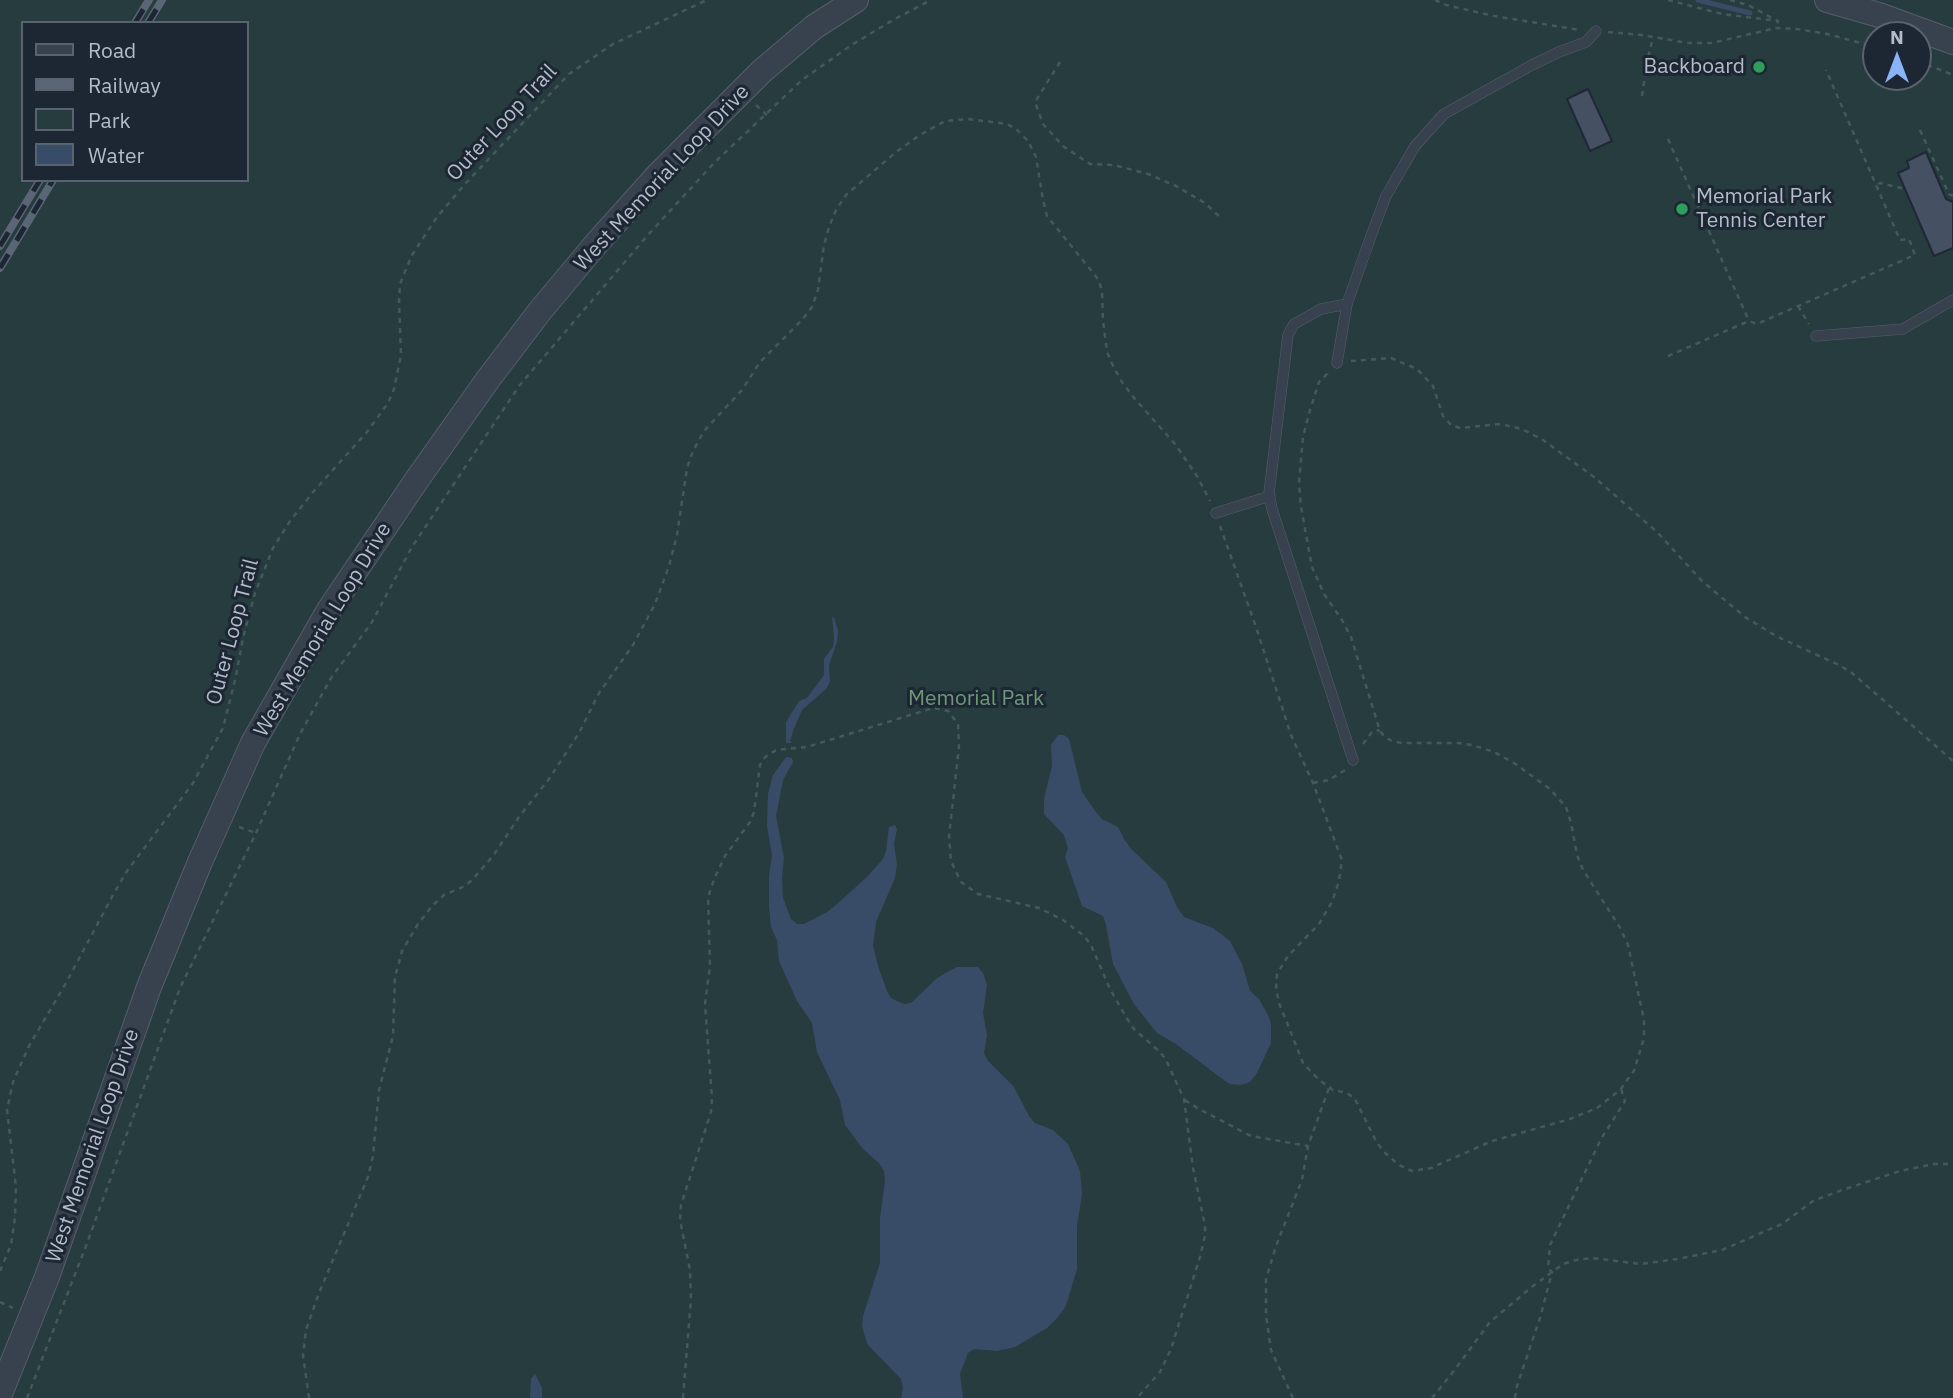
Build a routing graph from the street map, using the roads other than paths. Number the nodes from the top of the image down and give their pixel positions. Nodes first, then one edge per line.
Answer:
1 (856, 0) edge
2 (1827, 0) edge
3 (1596, 31) road end
4 (1953, 42) edge
5 (1953, 300) edge
6 (1347, 304) junction
7 (1816, 336) road end
8 (1336, 363) road end
9 (1270, 496) junction
10 (1216, 513) road end
11 (1353, 760) dead end
12 (0, 1394) edge

1 - 12 street, West Memorial Loop Drive
2 - 4 street
3 - 6 lane
5 - 7 lane
6 - 8 lane
6 - 9 lane
9 - 10 lane
9 - 11 lane

